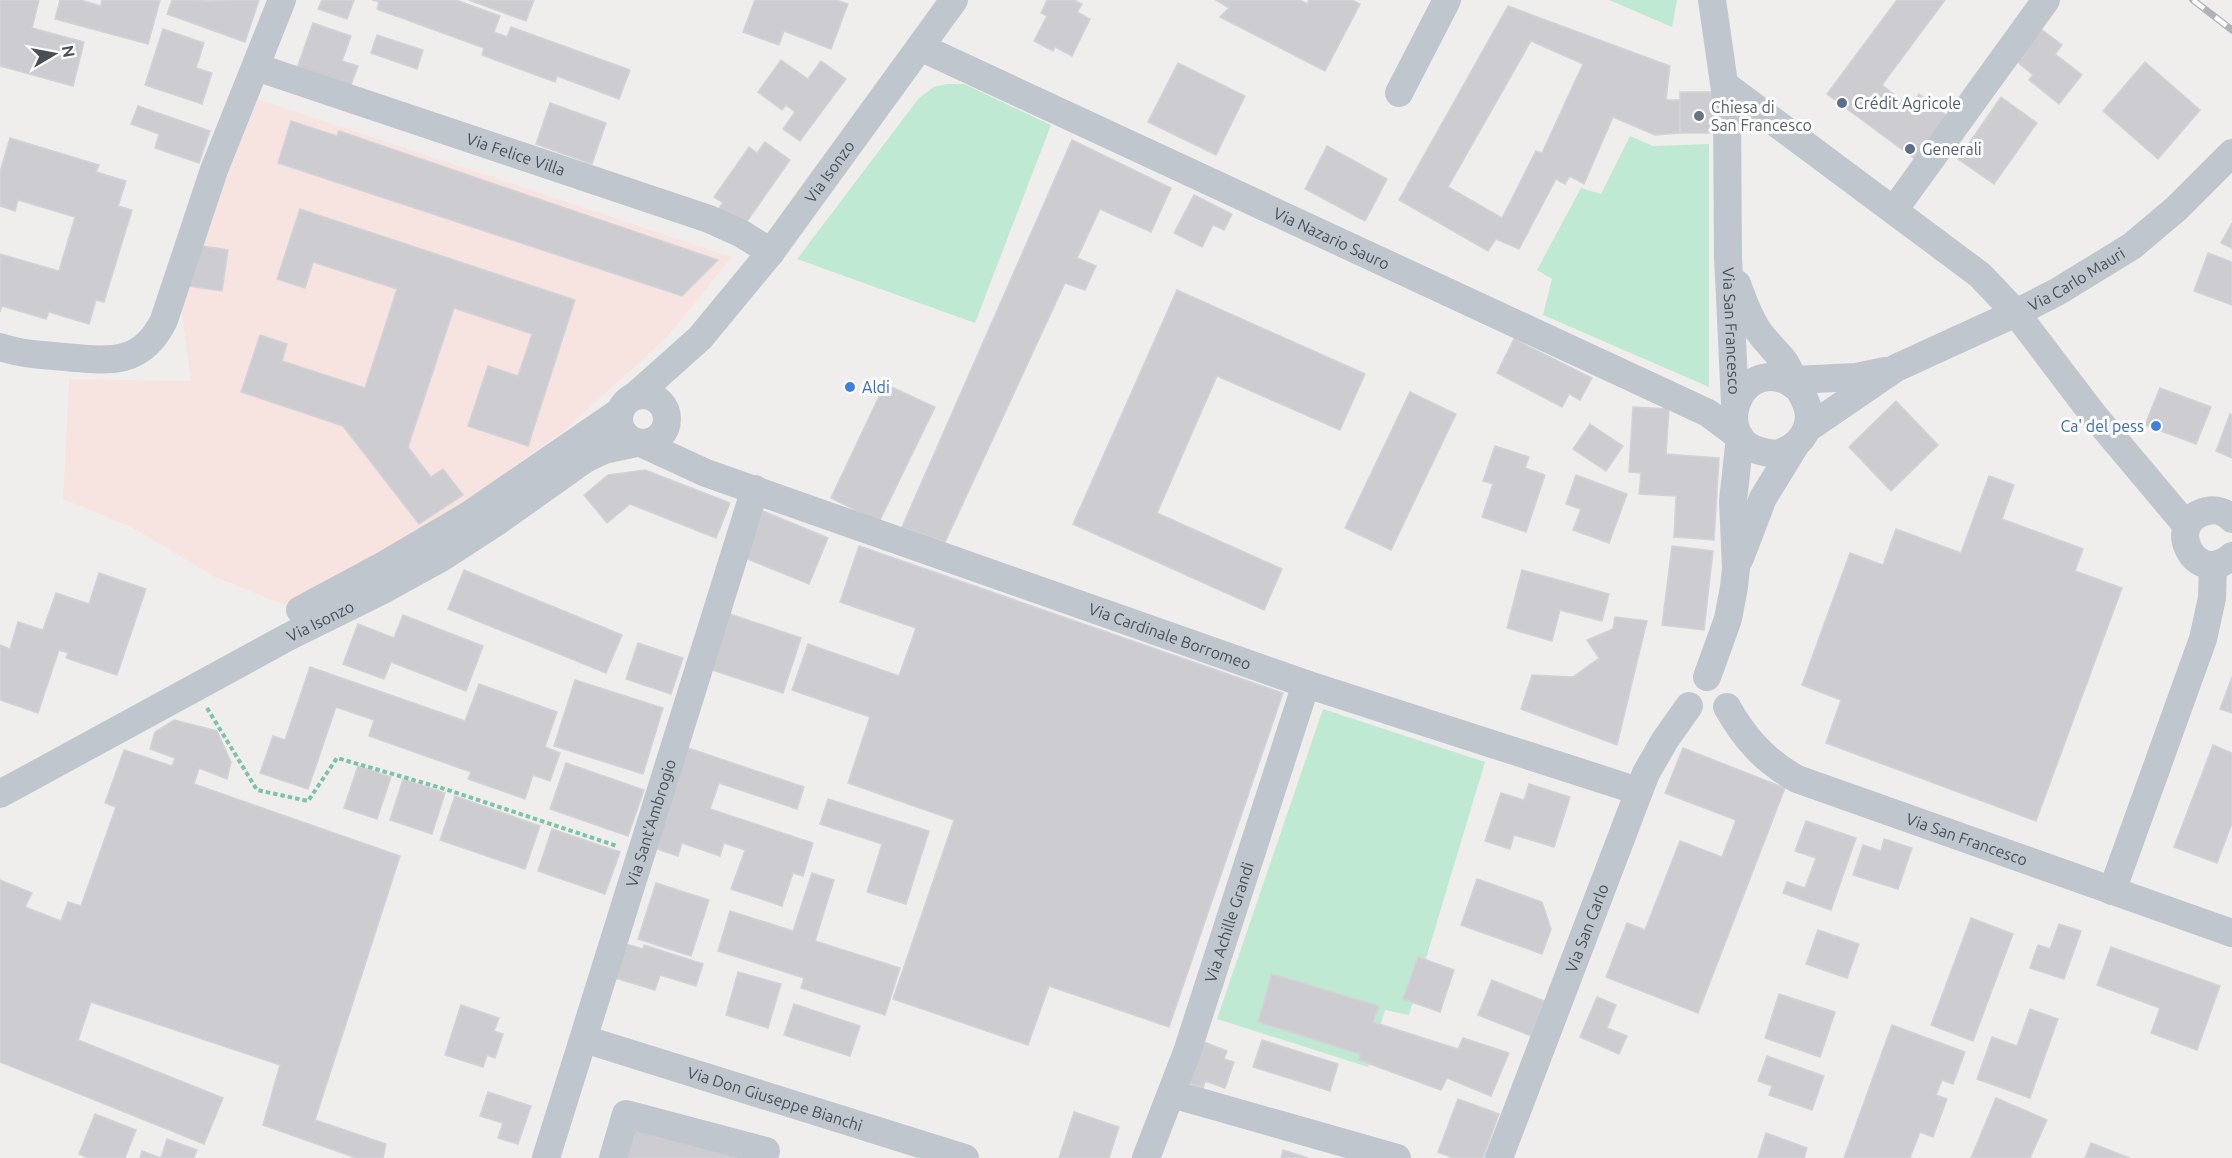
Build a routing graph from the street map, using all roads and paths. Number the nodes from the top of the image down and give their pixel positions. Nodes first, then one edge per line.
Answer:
1 (282, 0) edge
2 (954, 0) edge
3 (1447, 0) edge
4 (1712, 0) edge
5 (2046, 0) edge
6 (920, 47) junction
7 (256, 68) junction
8 (1725, 85) junction
9 (1399, 93) dead end
10 (2232, 153) edge
11 (1894, 210) junction
12 (771, 252) junction
13 (1728, 256) junction
14 (2016, 313) junction
15 (700, 338) junction
16 (0, 347) edge
17 (1896, 368) junction
18 (1794, 383) junction
19 (1735, 403) junction
20 (627, 404) junction
21 (665, 413) junction
22 (1740, 437) junction
23 (1801, 437) junction
24 (639, 443) junction
25 (706, 473) junction
26 (755, 489) junction
27 (2232, 519) edge
28 (2187, 526) junction
29 (2222, 561) edge
30 (1736, 569) junction
31 (1707, 677) junction
32 (1306, 684) junction
33 (194, 687) junction
34 (1689, 706) junction
35 (1727, 707) junction
36 (0, 772) edge
37 (1638, 791) junction
38 (0, 794) edge
39 (641, 854) junction
40 (2112, 891) junction
41 (2232, 933) edge
42 (584, 1039) junction
43 (1172, 1094) junction
44 (766, 1151) dead end
45 (546, 1158) edge
46 (614, 1158) edge
47 (965, 1158) edge
48 (1146, 1158) edge
49 (1396, 1158) edge
50 (1498, 1158) edge

1 - 7 street
2 - 6 street, Via Isonzo
3 - 9 street
4 - 8 street, Via San Francesco
5 - 11 street
6 - 12 street, Via Isonzo
6 - 22 street, Via Nazario Sauro
7 - 12 street, Via Felice Villa
7 - 16 street
8 - 11 street
8 - 13 street, Via San Francesco
10 - 14 street, Via Carlo Mauri
11 - 14 street
12 - 15 street, Via Isonzo
13 - 18 street, Via San Francesco
13 - 19 street, Via San Francesco
14 - 17 street, Via Carlo Mauri
14 - 28 street
15 - 20 street, Via Isonzo
15 - 21 street, Via Isonzo
17 - 18 street, Via Carlo Mauri
17 - 23 street, Via Carlo Mauri
18 - 19 street
18 - 23 street
19 - 22 street
20 - 21 street
20 - 24 street
20 - 36 street, Via Isonzo
21 - 24 street
21 - 25 street, Via Cardinale Borromeo
22 - 23 street
22 - 30 street
23 - 30 street
24 - 25 street, Via Cardinale Borromeo
24 - 33 street, Via Isonzo
25 - 26 street, Via Cardinale Borromeo
26 - 32 street, Via Cardinale Borromeo
26 - 39 street, Via Sant'Ambrogio
27 - 28 street
28 - 29 street
29 - 40 street
30 - 31 street
31 - 34 street
31 - 35 street, Via San Francesco
32 - 37 street, Via Cardinale Borromeo
32 - 43 street, Via Achille Grandi
33 - 38 street, Via Isonzo
33 - 39 path
34 - 35 street
34 - 37 street, Via San Carlo
35 - 40 street, Via San Francesco
37 - 50 street, Via San Carlo
39 - 42 street, Via Sant'Ambrogio
40 - 41 street, Via San Francesco
42 - 45 street, Via Sant'Ambrogio
42 - 47 street, Via Don Giuseppe Bianchi
43 - 48 street, Via Achille Grandi
43 - 49 street
44 - 46 street

